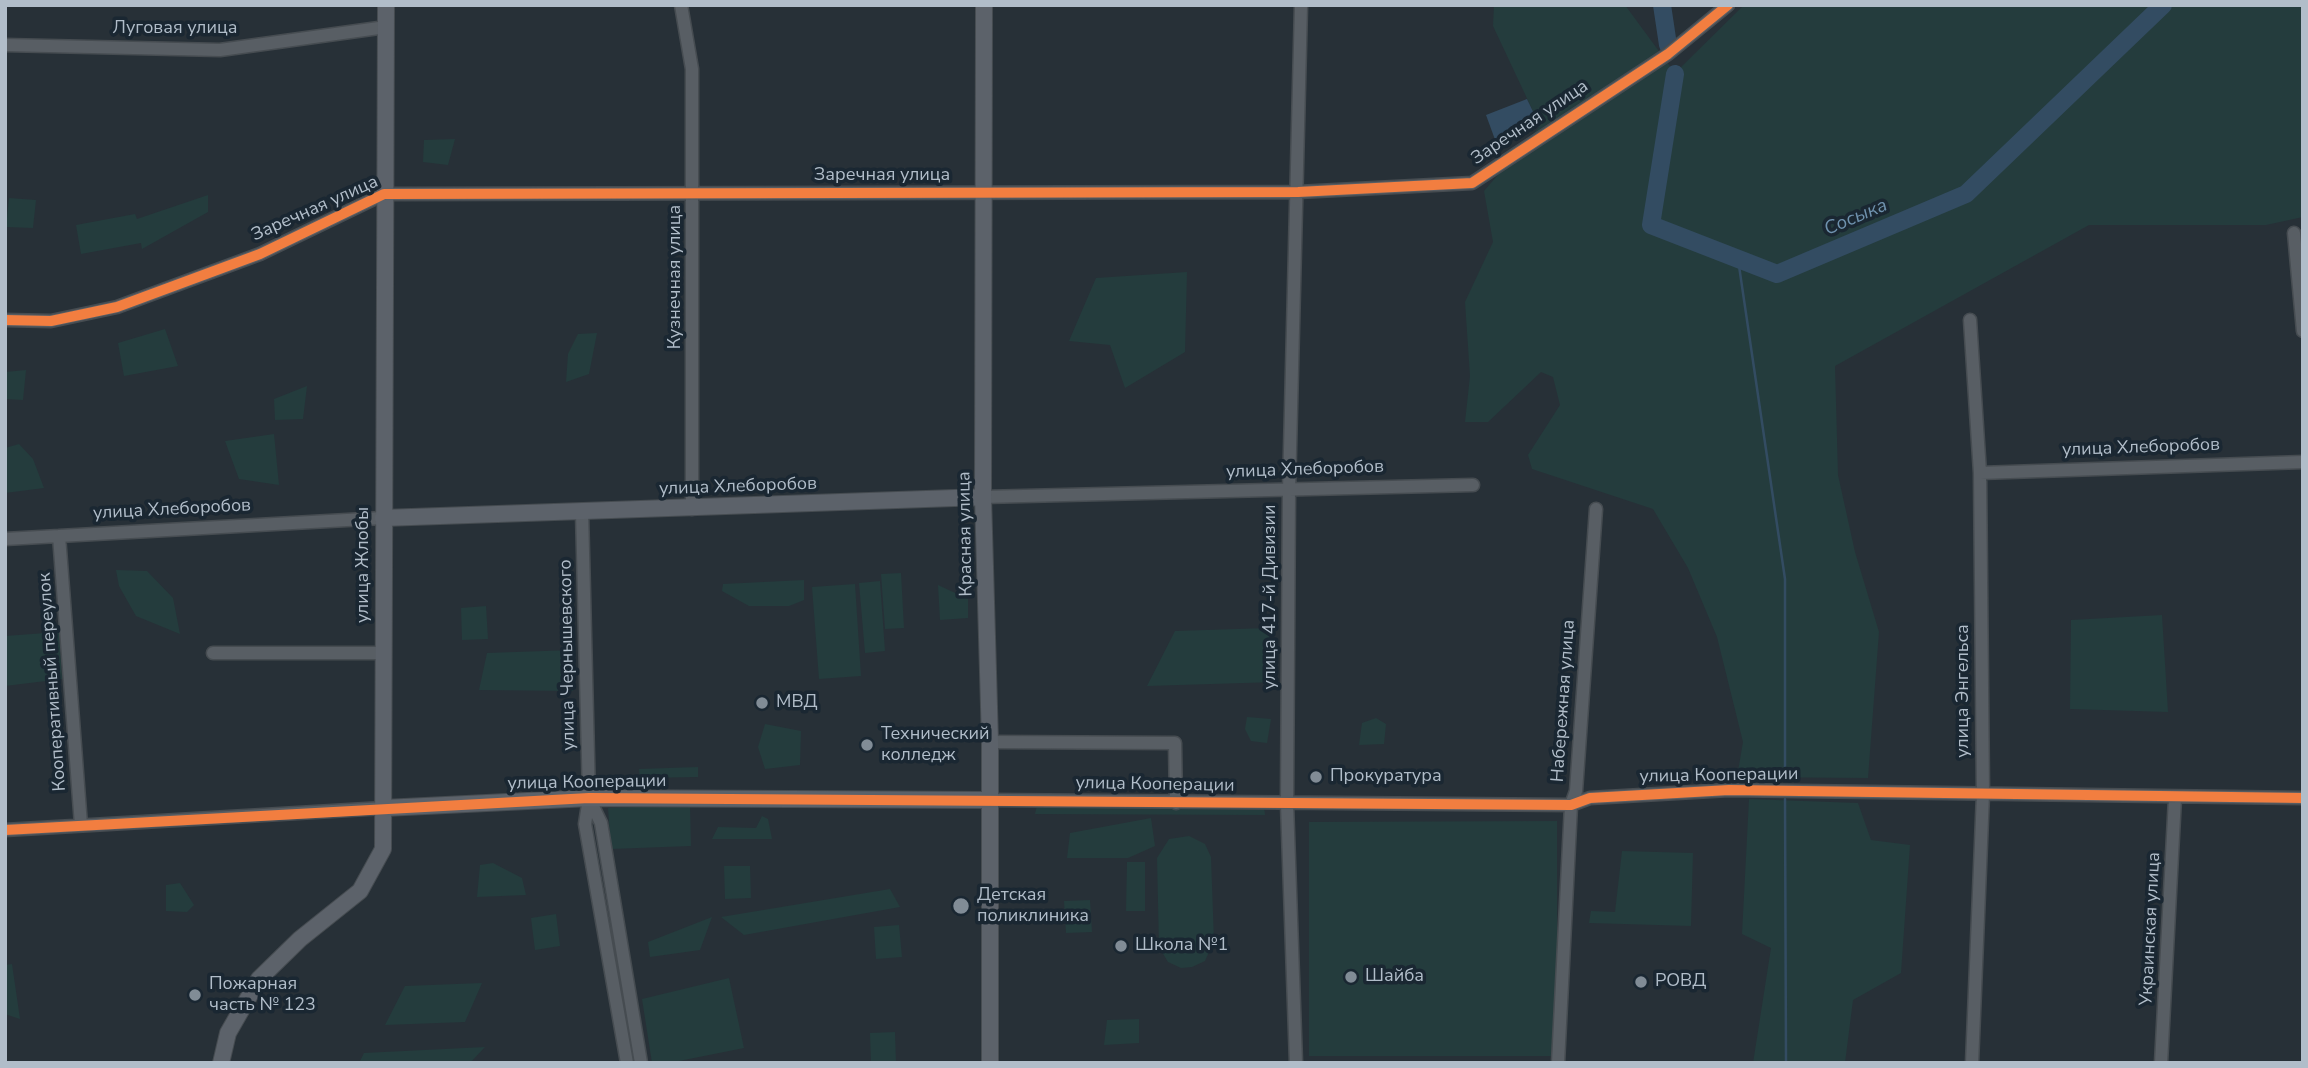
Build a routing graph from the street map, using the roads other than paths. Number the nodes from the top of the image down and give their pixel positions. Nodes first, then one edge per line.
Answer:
1 (386, 5) edge
2 (681, 5) edge
3 (984, 5) edge
4 (1301, 5) edge
5 (1728, 5) edge
6 (386, 27) junction
7 (5, 45) edge
8 (984, 192) junction
9 (1298, 192) junction
10 (384, 194) junction
11 (694, 194) junction
12 (2294, 233) dead end
13 (5, 320) edge
14 (1970, 320) dead end
15 (2303, 331) edge
16 (2303, 462) edge
17 (1980, 473) junction
18 (1473, 485) dead end
19 (1289, 490) junction
20 (984, 497) junction
21 (692, 509) junction
22 (1596, 509) dead end
23 (582, 513) junction
24 (383, 518) junction
25 (60, 536) junction
26 (5, 539) edge
27 (213, 653) dead end
28 (383, 653) junction
29 (990, 742) junction
30 (1983, 794) junction
31 (589, 798) junction
32 (2175, 798) junction
33 (2303, 798) edge
34 (990, 800) junction
35 (1176, 803) junction
36 (1287, 804) junction
37 (1571, 805) junction
38 (384, 808) junction
39 (81, 825) junction
40 (5, 830) edge
41 (221, 1063) edge
42 (626, 1063) edge
43 (641, 1063) edge
44 (990, 1063) edge
45 (1296, 1063) edge
46 (1558, 1063) edge
47 (1972, 1063) edge
48 (2161, 1063) edge

1 - 6 street, улица Жлобы
2 - 11 street, Кузнечная улица
3 - 8 street, Красная улица
4 - 9 street, улица 417-й Дивизии
5 - 9 street, Заречная улица
6 - 7 street, Луговая улица
6 - 10 street, улица Жлобы
8 - 9 street, Заречная улица
8 - 11 street, Заречная улица
8 - 20 street, Красная улица
9 - 19 street, улица 417-й Дивизии
10 - 11 street, Заречная улица
10 - 13 street, Заречная улица
10 - 24 street, улица Жлобы
11 - 21 street, Кузнечная улица
12 - 15 street
14 - 17 street, улица Энгельса
16 - 17 street, улица Хлеборобов
17 - 30 street, улица Энгельса
18 - 19 street, улица Хлеборобов
19 - 20 street, улица Хлеборобов
19 - 36 street, улица 417-й Дивизии
20 - 21 street, улица Хлеборобов
20 - 29 street, Красная улица
21 - 23 street, улица Хлеборобов
22 - 37 street, Набережная улица
23 - 24 street, улица Хлеборобов
23 - 31 street, улица Чернышевского
24 - 25 street, улица Хлеборобов
24 - 28 street, улица Жлобы
25 - 26 street, улица Хлеборобов
25 - 39 street, Кооперативный переулок
27 - 28 street
28 - 38 street, улица Жлобы
29 - 34 street, Красная улица
29 - 35 street
30 - 32 street, улица Кооперации
30 - 37 street, улица Кооперации
30 - 47 street, улица Энгельса
31 - 34 street, улица Кооперации
31 - 38 street, улица Кооперации
31 - 42 street, улица Чернышевского
31 - 43 street, улица Чернышевского
32 - 33 street, улица Кооперации
32 - 48 street, Украинская улица
34 - 35 street, улица Кооперации
34 - 44 street, Красная улица
35 - 36 street, улица Кооперации
36 - 37 street, улица Кооперации
36 - 45 street, улица 417-й Дивизии
37 - 46 street, Набережная улица
38 - 39 street, улица Кооперации
38 - 41 street, улица Жлобы
39 - 40 street, улица Кооперации

